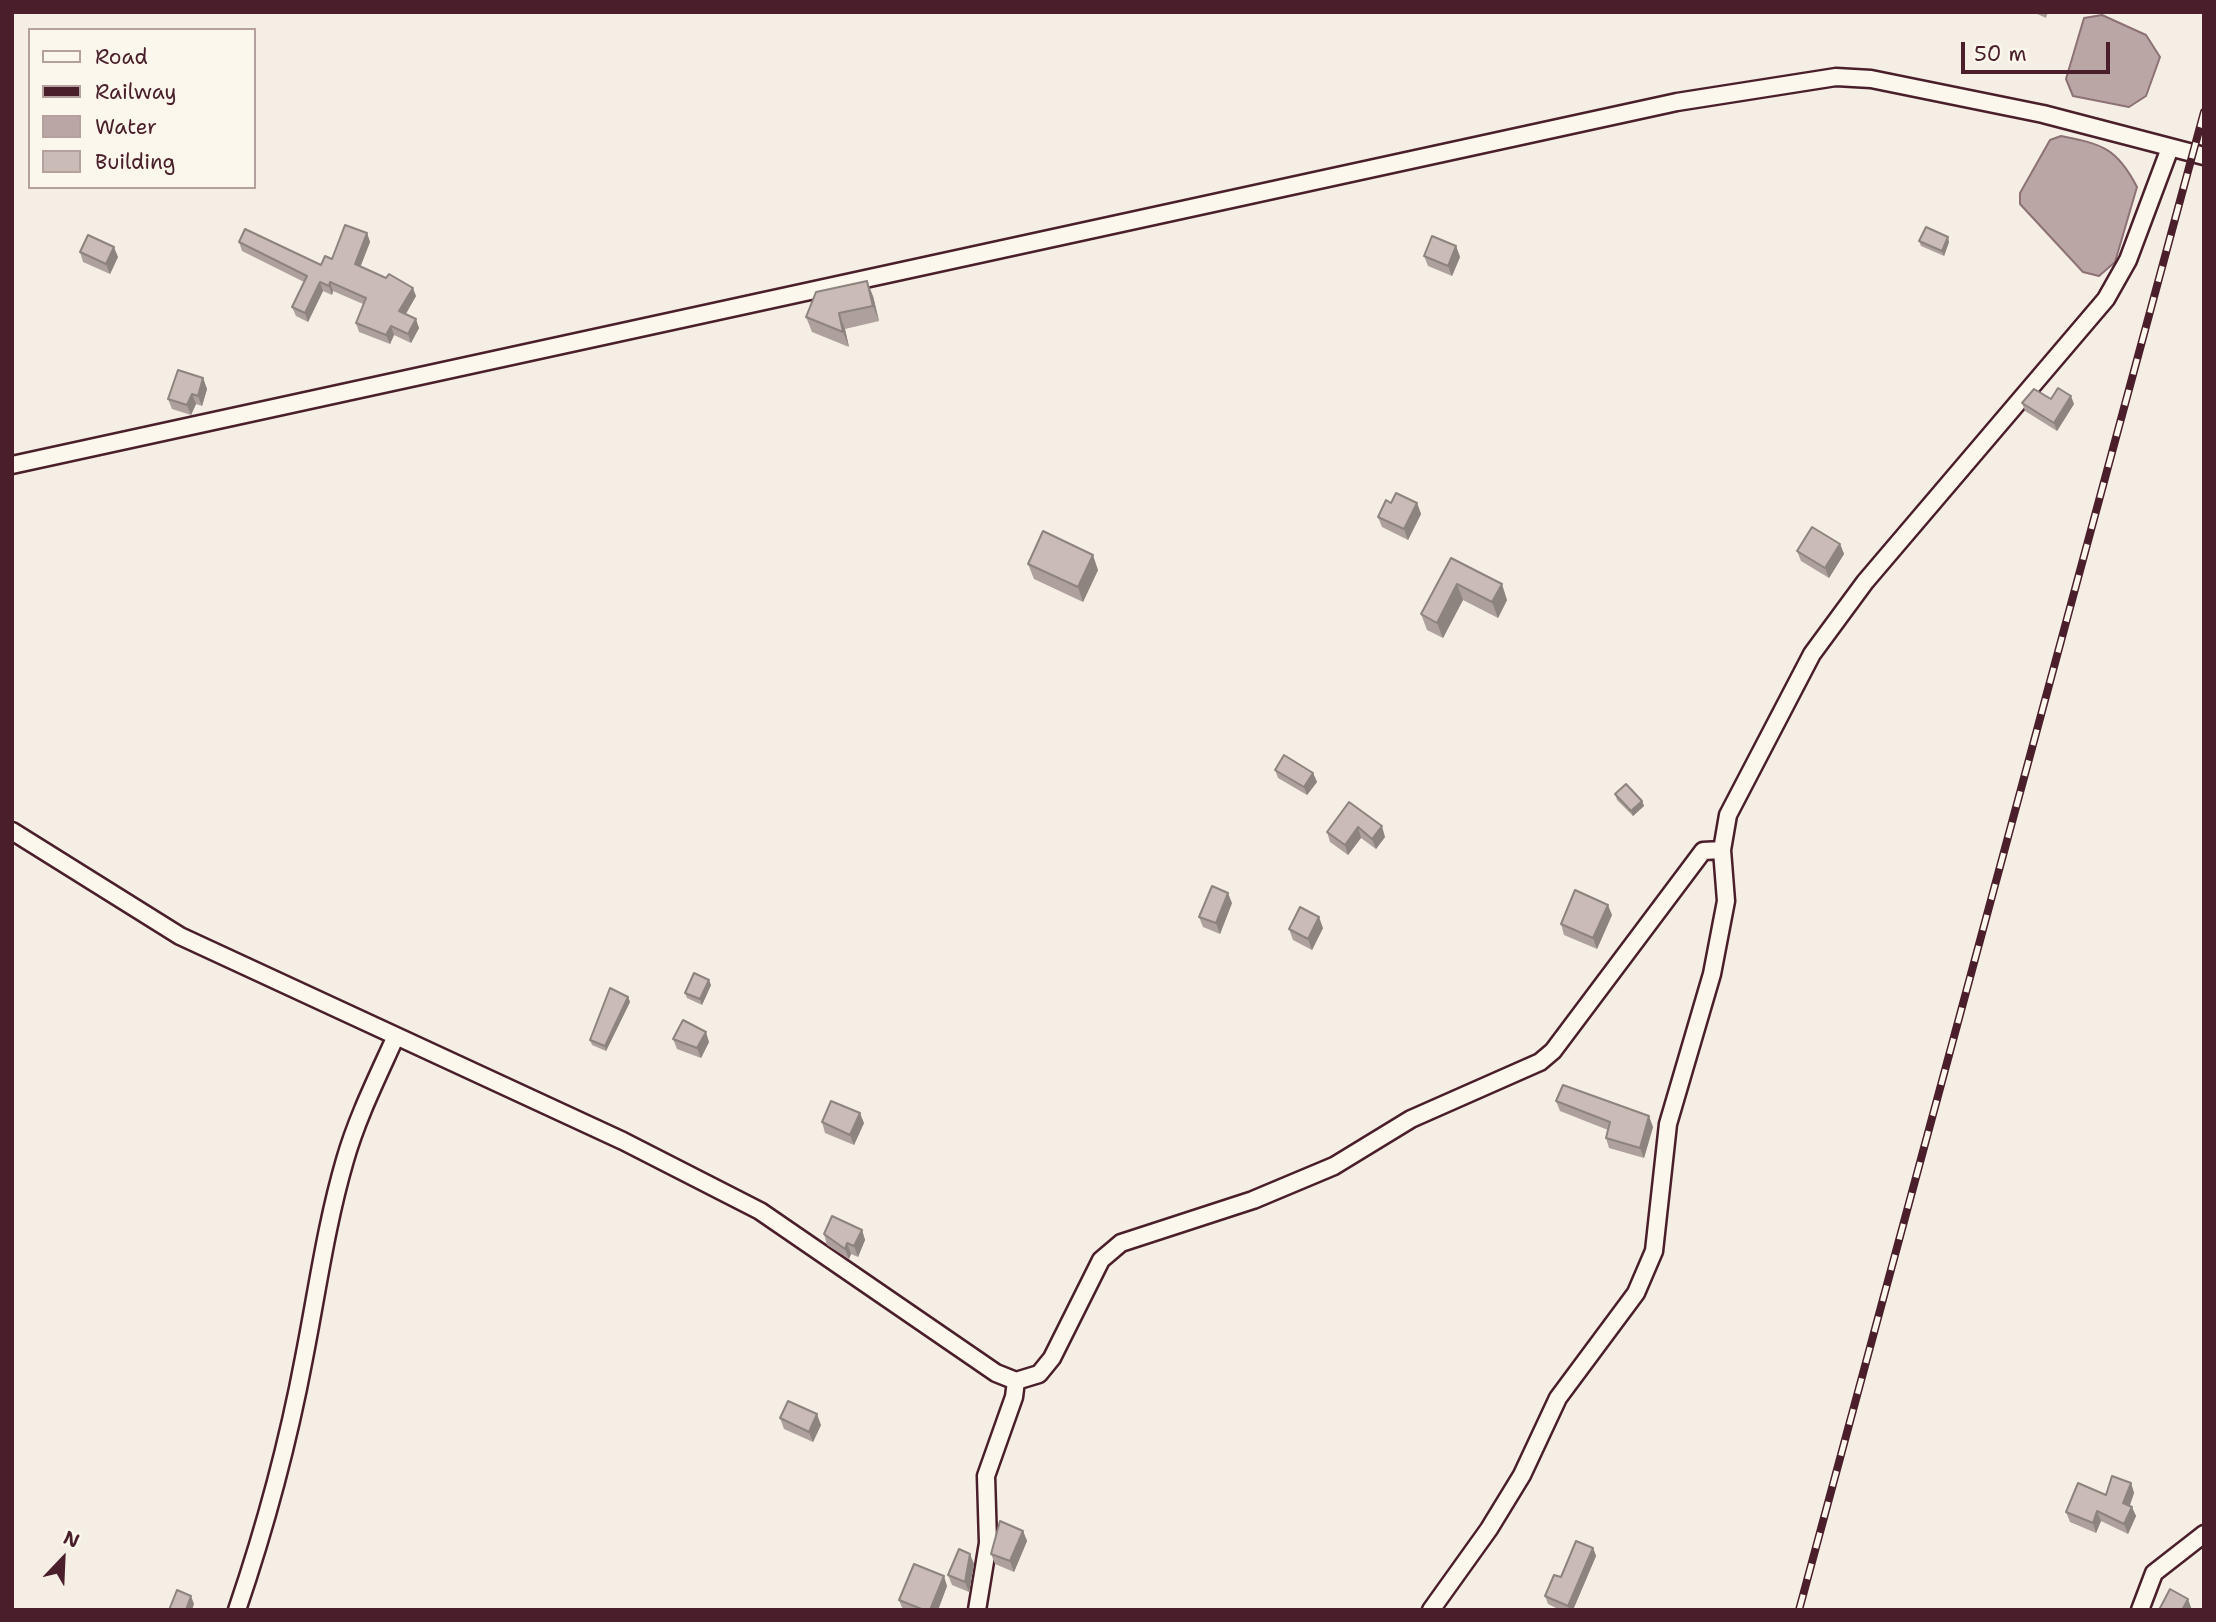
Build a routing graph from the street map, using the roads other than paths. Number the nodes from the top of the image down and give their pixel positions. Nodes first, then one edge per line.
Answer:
1 (2170, 148) junction
2 (2204, 156) edge
3 (12, 465) edge
4 (12, 831) edge
5 (1722, 850) junction
6 (395, 1038) junction
7 (1016, 1381) junction
8 (2204, 1534) edge
9 (237, 1610) edge
10 (977, 1610) edge
11 (1431, 1610) edge
12 (2140, 1610) edge

1 - 2 street
1 - 3 street
1 - 5 street
4 - 6 street
5 - 7 street
5 - 11 street
6 - 7 street
6 - 9 street
7 - 10 street
8 - 12 street

